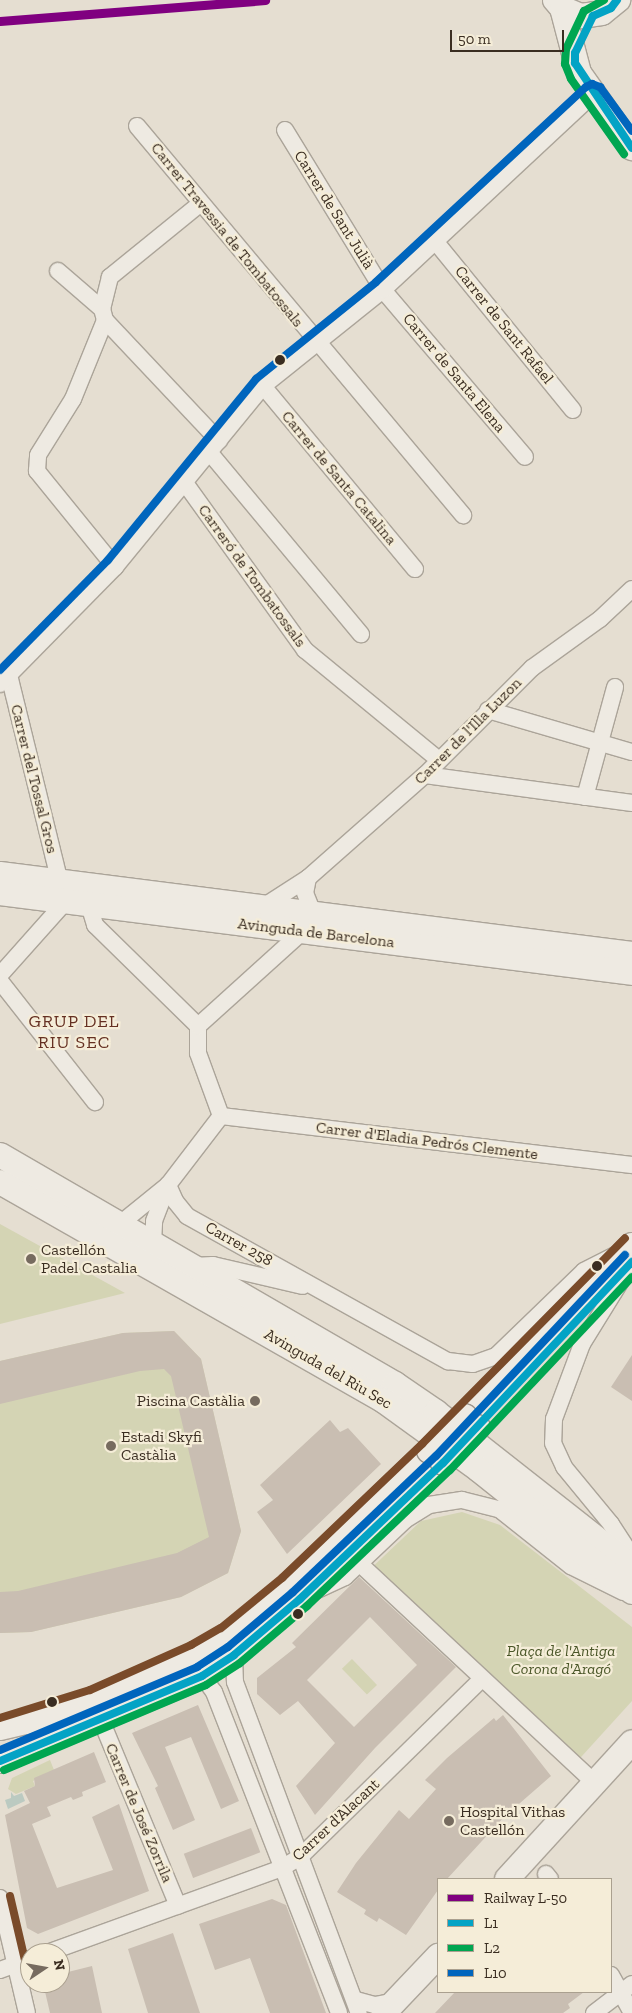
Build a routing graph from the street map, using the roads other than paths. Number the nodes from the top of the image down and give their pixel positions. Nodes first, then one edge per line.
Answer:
1 (618, 0) edge
2 (629, 0) edge
3 (558, 4) edge
4 (593, 16) junction
5 (575, 53) junction
6 (593, 94) junction
7 (137, 126) dead end
8 (285, 130) dead end
9 (632, 148) edge
10 (201, 203) junction
11 (435, 241) junction
12 (58, 271) dead end
13 (383, 290) junction
14 (104, 315) junction
15 (316, 344) junction
16 (263, 386) junction
17 (573, 410) dead end
18 (215, 447) junction
19 (525, 456) dead end
20 (185, 483) junction
21 (463, 515) dead end
22 (115, 566) junction
23 (415, 569) dead end
24 (632, 589) edge
25 (361, 634) dead end
26 (4, 679) edge
27 (615, 687) dead end
28 (488, 710) junction
29 (599, 743) junction
30 (632, 752) edge
31 (439, 760) junction
32 (426, 775) junction
33 (585, 797) junction
34 (632, 803) edge
35 (0, 874) edge
36 (308, 878) junction
37 (62, 892) junction
38 (0, 894) edge
39 (89, 905) junction
40 (262, 907) junction
41 (308, 923) junction
42 (632, 954) edge
43 (632, 973) edge
44 (0, 975) edge
45 (0, 981) edge
46 (198, 1026) junction
47 (96, 1102) dead end
48 (221, 1116) junction
49 (0, 1155) edge
50 (632, 1165) edge
51 (0, 1182) edge
52 (168, 1185) junction
53 (120, 1224) junction
54 (153, 1243) junction
55 (631, 1255) edge
56 (192, 1266) junction
57 (322, 1290) junction
58 (442, 1455) junction
59 (632, 1556) edge
60 (359, 1563) junction
61 (632, 1566) edge
62 (632, 1594) edge
63 (300, 1599) junction
64 (234, 1655) junction
65 (202, 1676) junction
66 (478, 1683) junction
67 (241, 1698) junction
68 (220, 1708) junction
69 (100, 1720) junction
70 (0, 1728) edge
71 (632, 1742) edge
72 (0, 1761) edge
73 (595, 1783) junction
74 (301, 1856) junction
75 (282, 1868) junction
76 (509, 1878) edge
77 (0, 1898) edge
78 (178, 1906) junction
79 (70, 1944) edge
80 (437, 1957) edge
81 (15, 1964) edge
82 (612, 1976) edge
83 (627, 1988) edge
84 (355, 2000) edge
85 (336, 2005) edge
86 (391, 2009) edge
87 (27, 2013) edge
88 (594, 2013) edge
89 (632, 2013) edge

1 - 2 main road
1 - 4 main road
3 - 4 main road
3 - 5 main road
4 - 5 main road
5 - 6 main road
6 - 9 main road
6 - 11 street
7 - 10 street, Carrer Travessia de Tombatossals
8 - 13 street, Carrer de Sant Julià
10 - 14 street
10 - 15 street, Carrer Travessia de Tombatossals
11 - 13 street
11 - 17 street, Carrer de Sant Rafael
12 - 14 street
13 - 15 street
13 - 19 street, Carrer de Santa Elena
14 - 18 street
14 - 22 street
15 - 16 street
15 - 21 street, Carrer Travessia de Tombatossals
16 - 18 street
16 - 23 street, Carrer de Santa Catalina
18 - 20 street
18 - 25 street
20 - 22 street
20 - 31 street, Carreró de Tombatossals
22 - 26 street
24 - 28 street, Carrer de l'Illa Luzon
26 - 37 street, Carrer del Tossal Gros
27 - 29 street
28 - 29 street
28 - 31 street, Carrer de l'Illa Luzon
29 - 30 street
29 - 33 street
31 - 32 street, Carrer de l'Illa Luzon
32 - 33 street
32 - 36 street, Carrer de l'Illa Luzon
33 - 34 street
35 - 37 main road, Avinguda de Barcelona
36 - 40 street, Carrer de l'Illa Luzon
36 - 41 street
37 - 38 main road, Avinguda de Barcelona
37 - 39 main road, Avinguda de Barcelona
37 - 40 main road, Avinguda de Barcelona
37 - 44 street
39 - 41 main road, Avinguda de Barcelona
39 - 46 street
40 - 41 main road, Avinguda de Barcelona
41 - 42 main road, Avinguda de Barcelona
41 - 43 main road, Avinguda de Barcelona
41 - 46 street
45 - 47 street
46 - 48 street
48 - 50 street, Carrer d'Eladia Pedrós Clemente
48 - 52 street
49 - 53 main road, Avinguda del Riu Sec
51 - 58 main road, Avinguda del Riu Sec
52 - 53 street
52 - 54 street
52 - 57 street, Carrer 258
53 - 54 main road, Avinguda del Riu Sec
54 - 56 main road, Avinguda del Riu Sec
55 - 57 street, Carrer 258
55 - 58 main road, bridge
55 - 59 street
56 - 57 street, Carrer 258
56 - 61 main road, Avinguda del Riu Sec
58 - 62 main road, Avinguda del Riu Sec
58 - 63 main road
58 - 70 main road
60 - 62 street
60 - 63 street
60 - 66 street
63 - 64 main road
64 - 65 main road
64 - 67 street
65 - 68 street
65 - 69 main road
66 - 73 street
66 - 74 street, Carrer d'Alacant
67 - 68 street
67 - 74 street
68 - 75 street
69 - 72 main road
69 - 78 street, Carrer de José Zorrila
71 - 73 main road
73 - 76 main road
74 - 75 street, Carrer d'Alacant
74 - 84 street
75 - 78 street, Carrer d'Alacant
75 - 85 street
77 - 81 street
78 - 79 street, Carrer d'Alacant
80 - 86 main road
81 - 87 street
82 - 83 street
83 - 88 street
83 - 89 street
84 - 85 street
84 - 86 street

